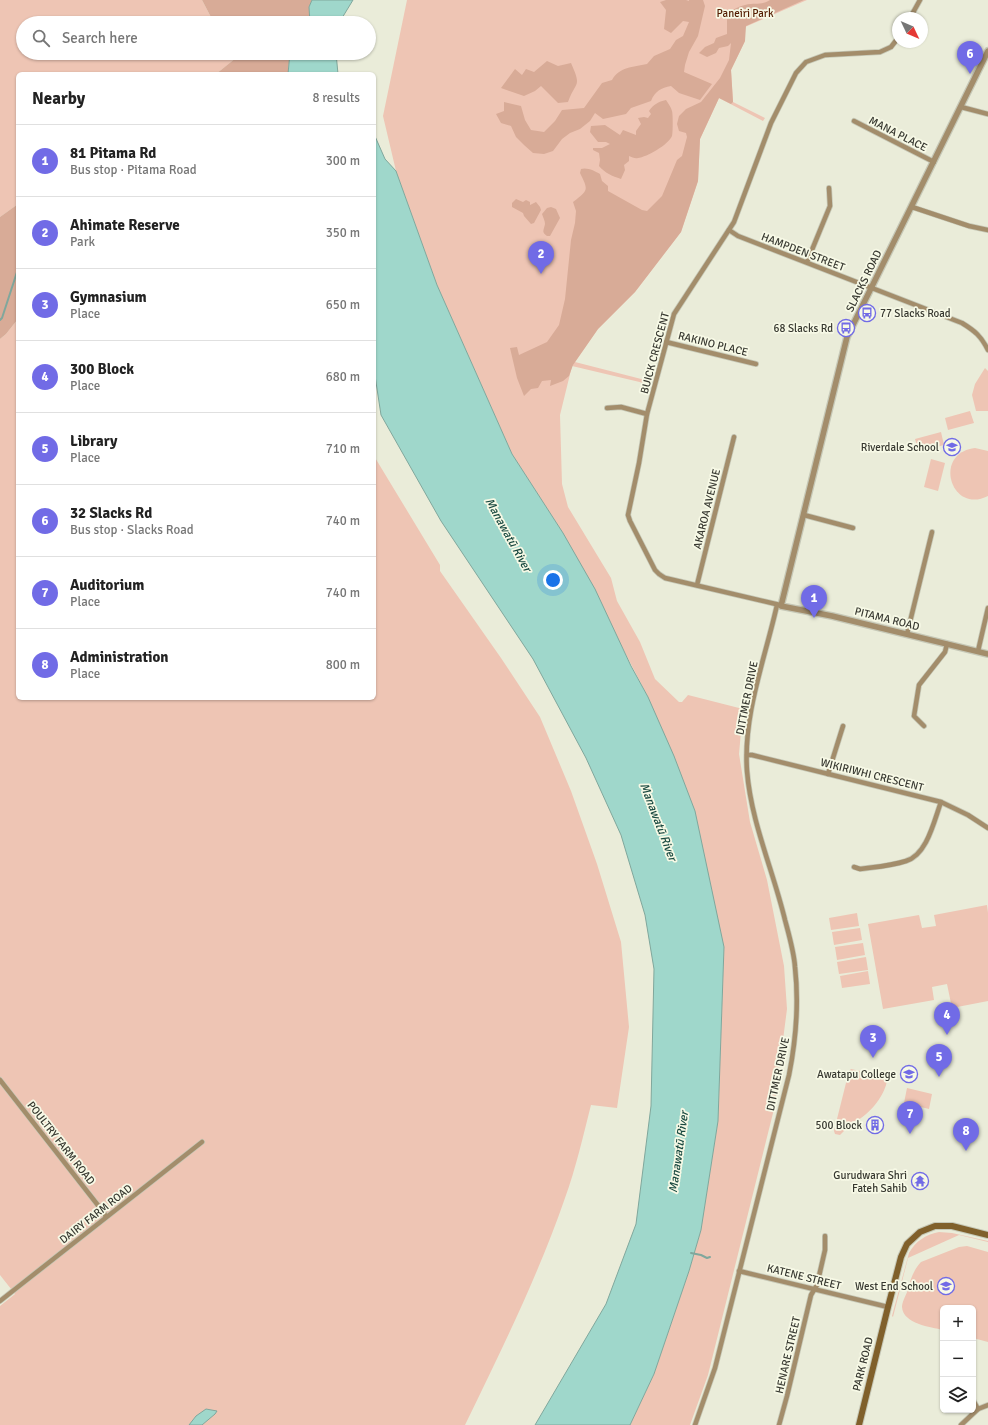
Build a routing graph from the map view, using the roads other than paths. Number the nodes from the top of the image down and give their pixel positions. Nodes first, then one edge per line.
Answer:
1 (920, 0) edge
2 (913, 12) edge
3 (892, 46) edge
4 (988, 51) edge
5 (961, 107) junction
6 (988, 114) edge
7 (854, 121) dead end
8 (934, 162) junction
9 (829, 188) dead end
10 (912, 207) junction
11 (729, 230) junction
12 (988, 230) edge
13 (806, 262) junction
14 (871, 288) junction
15 (666, 342) junction
16 (988, 350) edge
17 (756, 364) dead end
18 (607, 408) dead end
19 (647, 414) junction
20 (734, 437) dead end
21 (804, 516) junction
22 (853, 528) dead end
23 (932, 532) dead end
24 (697, 585) junction
25 (779, 605) junction
26 (988, 608) edge
27 (907, 634) junction
28 (947, 644) junction
29 (978, 651) junction
30 (988, 654) edge
31 (843, 726) dead end
32 (924, 726) dead end
33 (747, 755) junction
34 (828, 774) junction
35 (941, 802) junction
36 (988, 828) edge
37 (854, 866) dead end
38 (0, 1080) edge
39 (202, 1142) dead end
40 (106, 1217) junction
41 (988, 1235) edge
42 (825, 1236) dead end
43 (739, 1271) junction
44 (814, 1289) junction
45 (0, 1301) edge
46 (888, 1307) junction
47 (976, 1405) edge
48 (988, 1405) edge
49 (978, 1409) junction
50 (695, 1425) edge
51 (779, 1425) edge
52 (859, 1425) edge
53 (961, 1425) edge

1 - 2 street
3 - 11 street, BUICK CRESCENT
4 - 5 street, SLACKS ROAD
5 - 6 street
5 - 8 street, SLACKS ROAD
7 - 8 street, MANA PLACE
8 - 10 street, SLACKS ROAD
9 - 13 street
10 - 12 street
10 - 14 street, SLACKS ROAD
11 - 13 street, HAMPDEN STREET
11 - 15 street, BUICK CRESCENT
13 - 14 street, HAMPDEN STREET
14 - 16 street, HAMPDEN STREET
14 - 21 street, SLACKS ROAD
15 - 17 street, RAKINO PLACE
15 - 19 street, BUICK CRESCENT
18 - 19 street
19 - 24 street, BUICK CRESCENT
20 - 24 street, AKAROA AVENUE
21 - 22 street
21 - 25 street, SLACKS ROAD
23 - 27 street
24 - 25 street, BUICK CRESCENT
25 - 27 street, PITAMA ROAD
25 - 33 street, DITTMER DRIVE
26 - 29 street
27 - 28 street, PITAMA ROAD
28 - 29 street, PITAMA ROAD
28 - 32 street
29 - 30 street, PITAMA ROAD
31 - 34 street
33 - 34 street, WIKIRIWHI CRESCENT
33 - 43 street, DITTMER DRIVE
34 - 35 street, WIKIRIWHI CRESCENT
35 - 36 street, WIKIRIWHI CRESCENT
35 - 37 street
38 - 40 street, POULTRY FARM ROAD
39 - 40 street, DAIRY FARM ROAD
40 - 45 street, DAIRY FARM ROAD
41 - 46 main road, PARK ROAD
42 - 44 street, HENARE STREET
43 - 44 street, KATENE STREET
43 - 50 street, DITTMER DRIVE
44 - 46 street, KATENE STREET
44 - 51 street, HENARE STREET
46 - 52 main road, PARK ROAD
47 - 49 street
48 - 49 street
49 - 53 street

